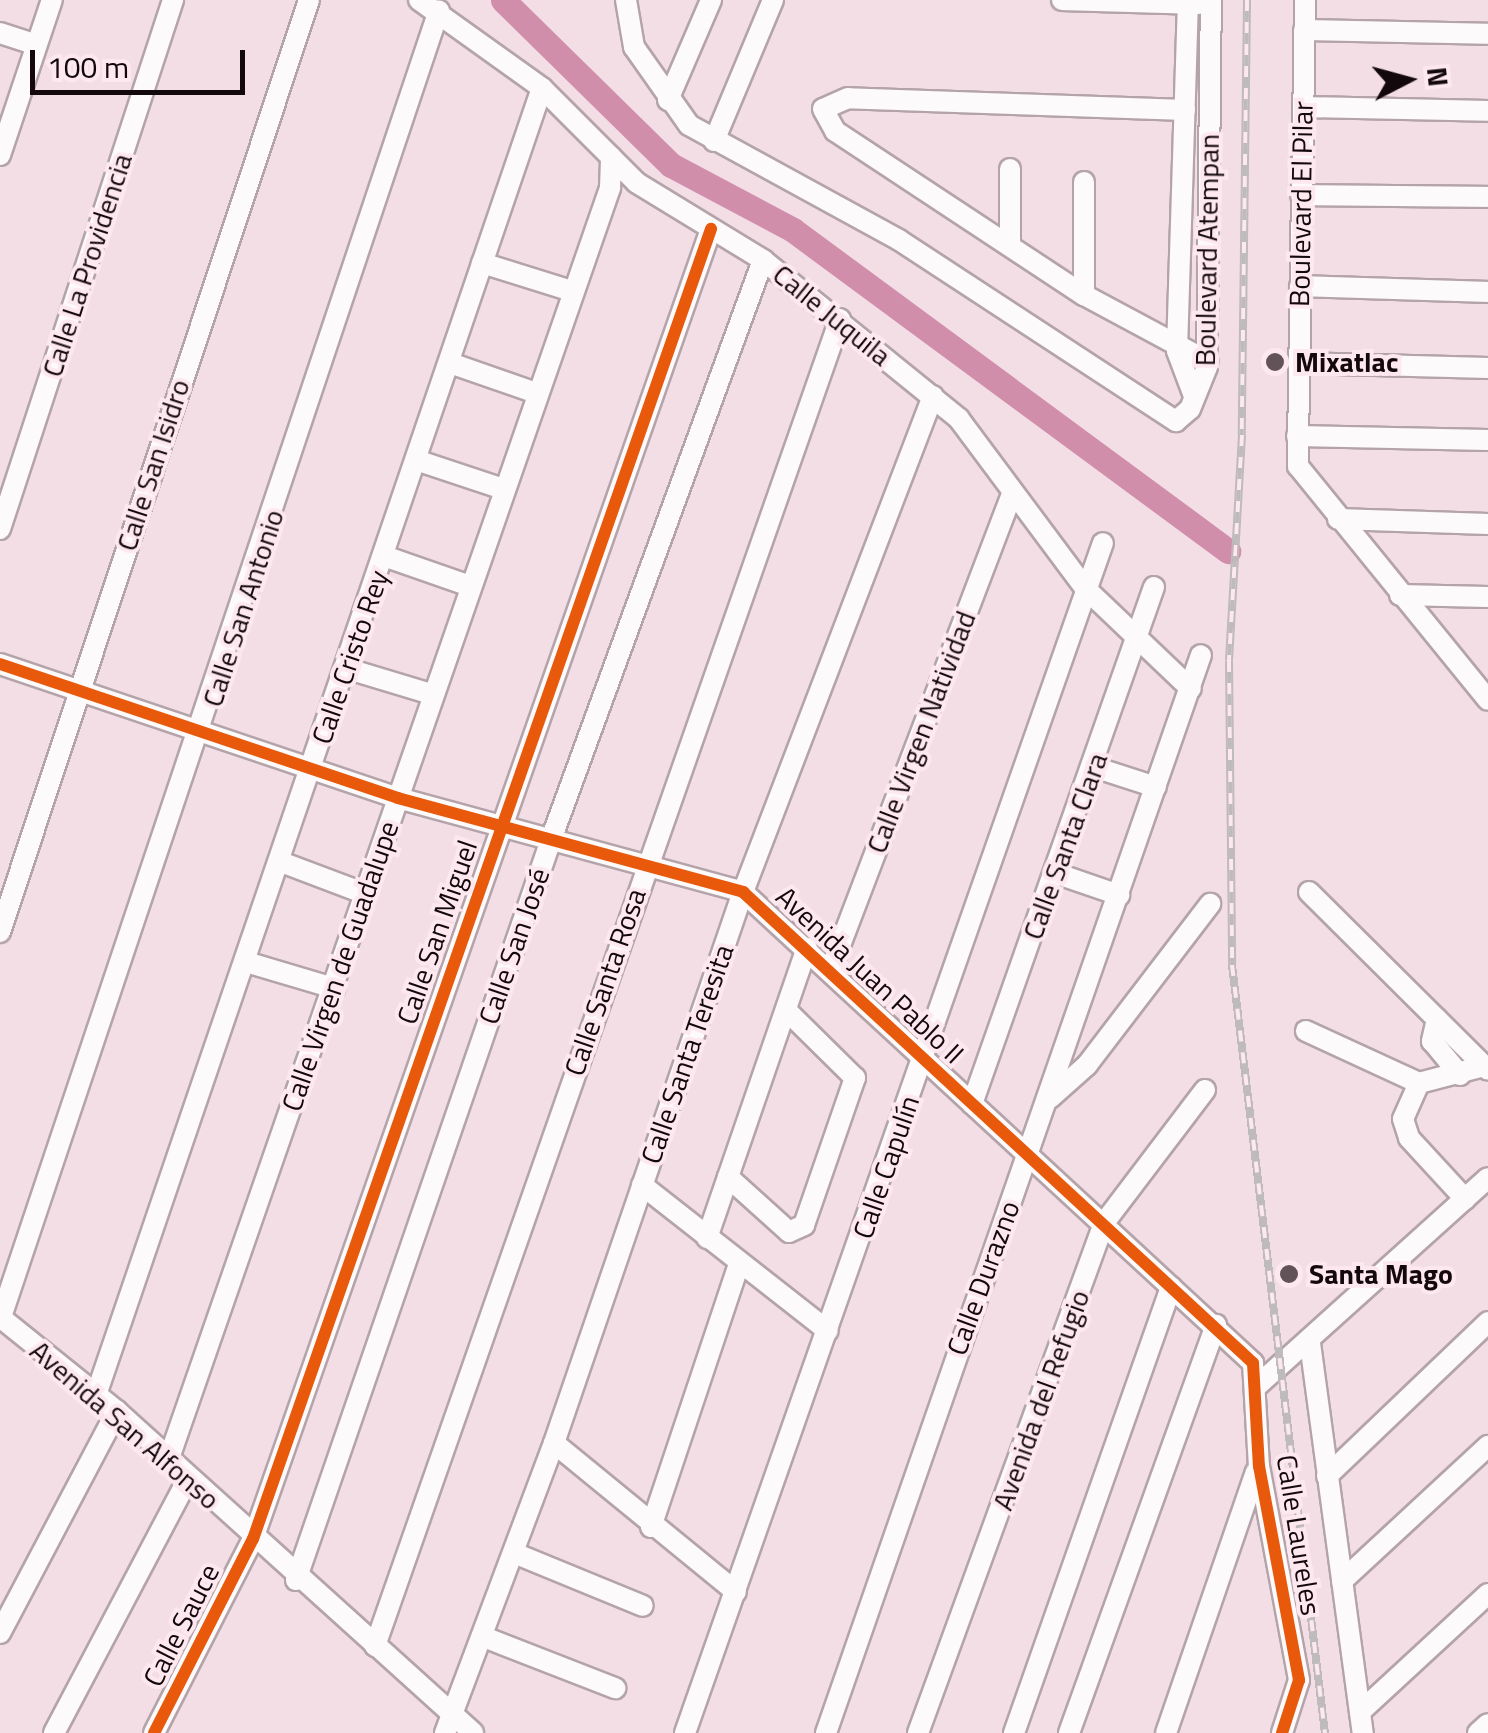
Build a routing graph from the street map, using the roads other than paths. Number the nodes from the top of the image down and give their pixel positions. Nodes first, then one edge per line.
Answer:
1 (52, 0) edge
2 (173, 0) edge
3 (310, 0) edge
4 (420, 0) edge
5 (626, 0) edge
6 (711, 0) edge
7 (773, 0) edge
8 (1062, 0) edge
9 (1305, 0) edge
10 (1188, 2) edge
11 (1211, 2) edge
12 (439, 10) junction
13 (1304, 30) junction
14 (0, 32) edge
15 (1488, 34) edge
16 (36, 45) junction
17 (542, 88) junction
18 (668, 100) junction
19 (1303, 107) junction
20 (1185, 110) junction
21 (1488, 111) edge
22 (714, 140) junction
23 (1, 146) edge
24 (611, 157) junction
25 (1010, 169) dead end
26 (1084, 182) dead end
27 (637, 184) junction
28 (610, 188) junction
29 (1301, 194) junction
30 (1488, 197) edge
31 (712, 228) junction
32 (1010, 246) junction
33 (763, 260) junction
34 (482, 263) junction
35 (1300, 286) junction
36 (572, 292) junction
37 (1488, 292) edge
38 (1084, 296) junction
39 (840, 319) junction
40 (1177, 351) junction
41 (1207, 361) junction
42 (450, 363) junction
43 (1298, 364) junction
44 (1488, 368) edge
45 (536, 393) junction
46 (933, 396) junction
47 (1194, 396) junction
48 (1297, 436) junction
49 (1488, 440) edge
50 (416, 460) junction
51 (503, 489) junction
52 (1012, 494) junction
53 (1338, 519) junction
54 (1488, 524) edge
55 (0, 529) edge
56 (1103, 544) dead end
57 (384, 556) junction
58 (470, 586) junction
59 (1154, 587) dead end
60 (1085, 588) junction
61 (1400, 595) junction
62 (1488, 597) edge
63 (1138, 634) junction
64 (1201, 655) dead end
65 (0, 664) edge
66 (345, 668) junction
67 (1478, 678) edge
68 (1190, 689) junction
69 (79, 692) junction
70 (431, 694) junction
71 (1488, 700) edge
72 (204, 727) junction
73 (1094, 767) junction
74 (313, 768) junction
75 (1156, 786) junction
76 (398, 798) junction
77 (502, 822) junction
78 (553, 834) junction
79 (281, 862) junction
80 (647, 862) junction
81 (1055, 873) junction
82 (744, 892) junction
83 (1309, 892) dead end
84 (366, 894) junction
85 (1119, 895) junction
86 (1210, 904) dead end
87 (0, 932) edge
88 (808, 948) junction
89 (246, 962) junction
90 (831, 970) junction
91 (334, 988) junction
92 (788, 1012) junction
93 (1437, 1019) junction
94 (1306, 1031) dead end
95 (924, 1059) junction
96 (1486, 1068) edge
97 (1460, 1075) junction
98 (1419, 1083) junction
99 (1205, 1090) dead end
100 (1050, 1098) junction
101 (972, 1104) junction
102 (1026, 1156) junction
103 (728, 1178) junction
104 (1488, 1178) edge
105 (642, 1185) junction
106 (1464, 1200) junction
107 (1104, 1223) junction
108 (706, 1238) junction
109 (738, 1267) junction
110 (1172, 1287) junction
111 (0, 1317) edge
112 (1488, 1322) edge
113 (1216, 1325) junction
114 (828, 1332) junction
115 (1310, 1343) junction
116 (1258, 1386) junction
117 (96, 1395) junction
118 (117, 1411) junction
119 (554, 1444) junction
120 (1488, 1446) edge
121 (168, 1461) junction
122 (1259, 1466) junction
123 (1327, 1476) junction
124 (188, 1479) junction
125 (651, 1527) junction
126 (252, 1539) junction
127 (514, 1553) junction
128 (296, 1580) junction
129 (1342, 1581) junction
130 (736, 1592) junction
131 (1488, 1594) edge
132 (643, 1606) dead end
133 (0, 1633) edge
134 (484, 1638) junction
135 (374, 1646) junction
136 (615, 1688) dead end
137 (1362, 1722) edge
138 (1488, 1724) edge
139 (449, 1725) edge
140 (54, 1733) edge
141 (154, 1733) edge
142 (473, 1733) edge
143 (685, 1733) edge
144 (826, 1733) edge
145 (918, 1733) edge
146 (1014, 1733) edge
147 (1068, 1733) edge
148 (1166, 1733) edge
149 (1282, 1733) edge
150 (1478, 1733) edge

1 - 16 street
2 - 55 street, Calle La Providencia
3 - 69 street, Calle San Isidro
4 - 12 street, Calle Juquila
5 - 18 street
6 - 18 street
7 - 22 street
8 - 10 street
9 - 13 street, Boulevard El Pilar
10 - 11 street
10 - 20 street, Boulevard Atempan
11 - 41 street, Boulevard Atempan
12 - 17 street, Calle Juquila
12 - 72 street, Calle San Antonio
13 - 15 street
13 - 19 street, Boulevard El Pilar
14 - 16 street
16 - 23 street
17 - 24 street, Calle Juquila
17 - 34 street, Calle Cristo Rey
18 - 22 street
19 - 21 street
19 - 29 street, Boulevard El Pilar
20 - 32 street
20 - 40 street, Boulevard Atempan
22 - 47 street
24 - 27 street, Calle Juquila
24 - 28 street, Calle Virgen de Guadalupe
25 - 32 street
26 - 38 street
27 - 28 street
27 - 31 street, Calle Juquila
28 - 36 street, Calle Virgen de Guadalupe
29 - 30 street
29 - 35 street, Boulevard El Pilar
31 - 33 street, Calle Juquila
31 - 77 street, Calle San Miguel
32 - 38 street
33 - 39 street, Calle Juquila
33 - 78 street, Calle San José
34 - 36 street
34 - 42 street, Calle Cristo Rey
35 - 37 street
35 - 43 street, Boulevard El Pilar
36 - 45 street, Calle Virgen de Guadalupe
38 - 40 street
39 - 46 street, Calle Juquila
39 - 80 street, Calle Santa Rosa
40 - 41 street
40 - 47 street, Boulevard Atempan
41 - 47 street, Boulevard Atempan
42 - 45 street
42 - 50 street, Calle Cristo Rey
43 - 44 street
43 - 48 street, Boulevard El Pilar
45 - 51 street, Calle Virgen de Guadalupe
46 - 52 street, Calle Juquila
46 - 82 street, Calle Santa Teresita
48 - 49 street
48 - 53 street, Boulevard El Pilar
50 - 51 street
50 - 57 street, Calle Cristo Rey
51 - 58 street, Calle Virgen de Guadalupe
52 - 60 street, Calle Juquila
52 - 90 street, Calle Virgen Natividad
53 - 54 street
53 - 61 street, Boulevard El Pilar
56 - 60 street, Calle Capulín
57 - 58 street
57 - 66 street, Calle Cristo Rey
58 - 70 street, Calle Virgen de Guadalupe
59 - 63 street, Calle Santa Clara
60 - 63 street, Calle Juquila
60 - 95 street, Calle Capulín
61 - 62 street
61 - 67 street, Boulevard El Pilar
63 - 68 street, Calle Juquila
63 - 73 street, Calle Santa Clara
64 - 68 street, Calle Durazno
65 - 69 street, Avenida Juan Pablo II
66 - 70 street
66 - 74 street, Calle Cristo Rey
67 - 71 street, Boulevard El Pilar
68 - 75 street, Calle Durazno
69 - 72 street, Avenida Juan Pablo II
69 - 87 street, Calle San Isidro
70 - 76 street, Calle Virgen de Guadalupe
72 - 74 street, Avenida Juan Pablo II
72 - 111 street, Calle San Antonio
73 - 75 street
73 - 81 street, Calle Santa Clara
74 - 76 street, Avenida Juan Pablo II
74 - 79 street, Calle Cristo Rey
75 - 85 street, Calle Durazno
76 - 77 street, Avenida Juan Pablo II
76 - 84 street, Calle Virgen de Guadalupe
77 - 78 street, Avenida Juan Pablo II
77 - 126 street, Calle San Miguel
78 - 80 street, Avenida Juan Pablo II
78 - 128 street, Calle San José
79 - 84 street
79 - 89 street, Calle Cristo Rey
80 - 82 street, Avenida Juan Pablo II
80 - 135 street, Calle Santa Rosa
81 - 85 street
81 - 101 street, Calle Santa Clara
82 - 88 street, Avenida Juan Pablo II
82 - 105 street, Calle Santa Teresita
83 - 93 street
84 - 91 street, Calle Virgen de Guadalupe
85 - 100 street, Calle Durazno
86 - 100 street
88 - 90 street, Avenida Juan Pablo II
88 - 92 street
89 - 91 street
89 - 117 street, Calle Cristo Rey
90 - 95 street, Avenida Juan Pablo II
91 - 121 street, Calle Virgen de Guadalupe
92 - 103 street
92 - 103 street
93 - 96 street
93 - 97 street
94 - 98 street
95 - 101 street, Avenida Juan Pablo II
95 - 114 street, Calle Capulín
96 - 97 street
97 - 98 street
98 - 106 street
99 - 107 street, Avenida del Refugio
100 - 102 street, Calle Durazno
101 - 102 street, Avenida Juan Pablo II
102 - 107 street, Avenida Juan Pablo II
102 - 144 street, Calle Durazno
103 - 108 street
104 - 106 street
105 - 108 street
105 - 119 street, Calle Santa Teresita
106 - 115 street
107 - 110 street, Avenida Juan Pablo II
107 - 145 street, Avenida del Refugio
108 - 109 street
109 - 114 street
109 - 125 street
110 - 113 street, Avenida Juan Pablo II
110 - 146 street
111 - 117 street, Avenida San Alfonso
112 - 123 street
113 - 116 street, Avenida Juan Pablo II
113 - 147 street
114 - 130 street, Calle Capulín
115 - 116 street
115 - 123 street, Calle Laureles
116 - 122 street, Calle Laureles
117 - 118 street, Avenida San Alfonso
118 - 121 street, Avenida San Alfonso
118 - 133 street
119 - 125 street
119 - 127 street, Calle Santa Teresita
120 - 129 street
121 - 124 street, Avenida San Alfonso
122 - 148 street
122 - 149 street, Calle Laureles
123 - 129 street, Calle Laureles
124 - 126 street, Avenida San Alfonso
124 - 140 street
125 - 130 street
126 - 128 street, Avenida San Alfonso
126 - 141 street, Calle Sauce
127 - 132 street
127 - 134 street, Calle Santa Teresita
128 - 135 street, Avenida San Alfonso
129 - 137 street, Calle Laureles
130 - 143 street, Calle Capulín
131 - 137 street
134 - 136 street
134 - 139 street, Calle Santa Teresita
135 - 139 street, Avenida San Alfonso
138 - 150 street
139 - 142 street, Avenida San Alfonso

